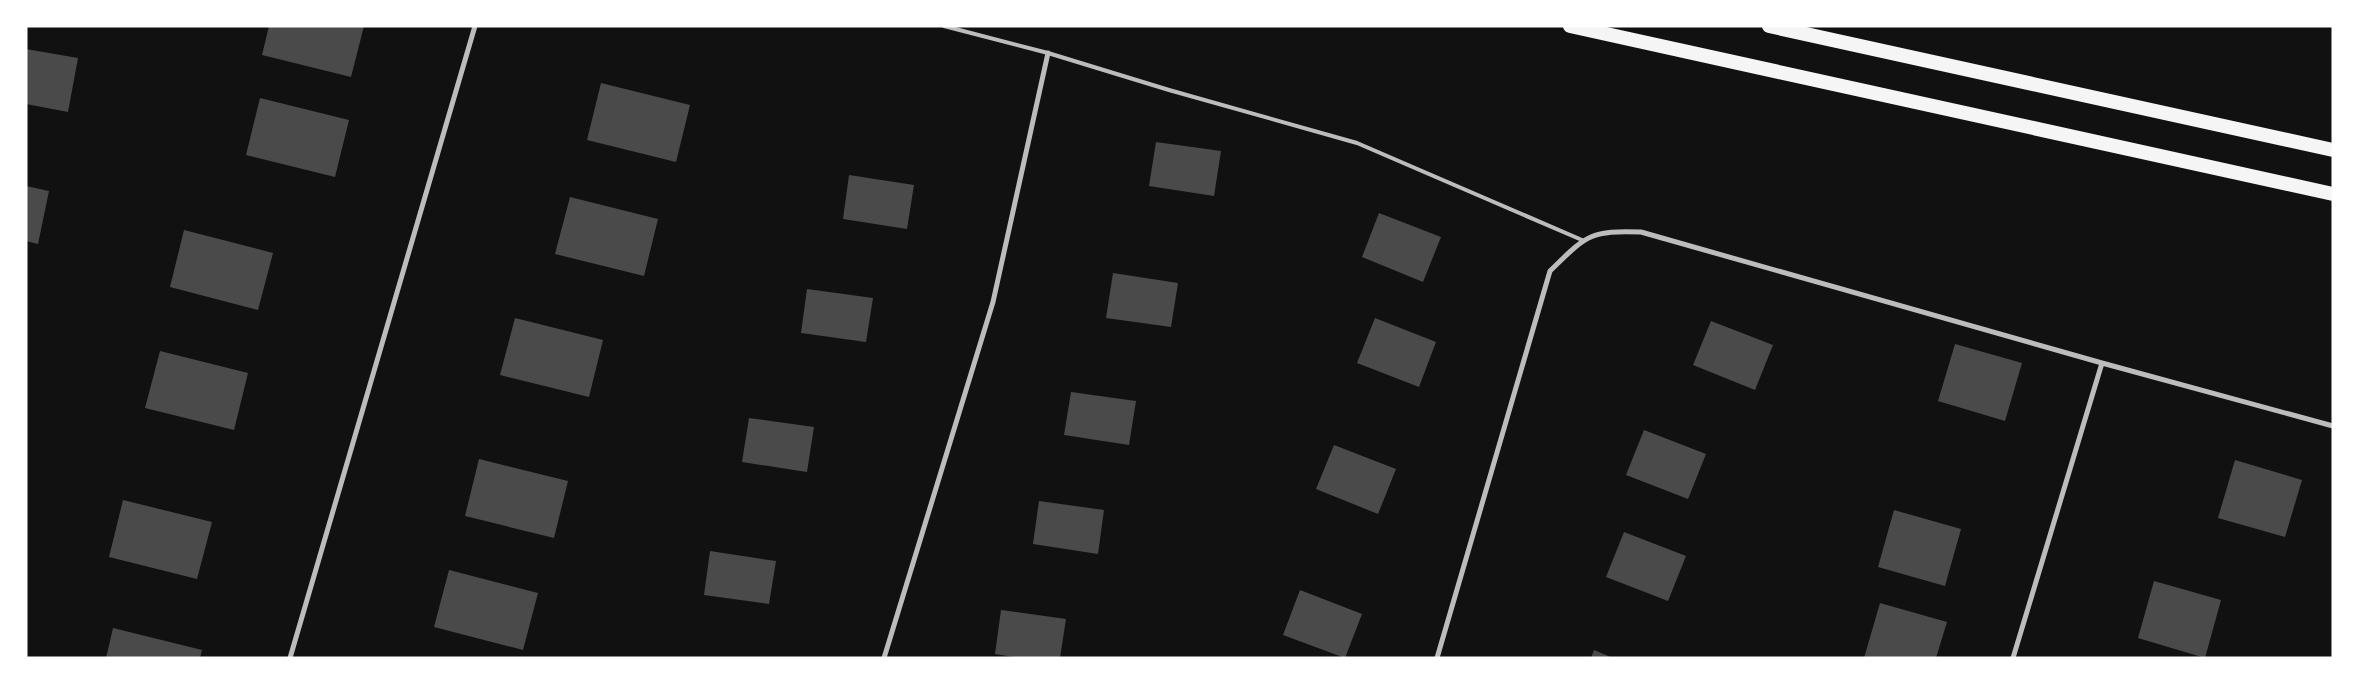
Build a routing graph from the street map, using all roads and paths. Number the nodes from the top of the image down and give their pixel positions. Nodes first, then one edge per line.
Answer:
1 (475, 26) edge
2 (944, 26) edge
3 (1570, 26) edge
4 (1769, 26) edge
5 (1048, 53) junction
6 (2333, 150) edge
7 (2333, 194) edge
8 (1582, 240) junction
9 (2102, 363) junction
10 (2333, 426) edge
11 (290, 658) edge
12 (884, 658) edge
13 (1437, 658) edge
14 (2013, 658) edge

1 - 11 street
2 - 5 lane
3 - 7 highway
4 - 6 highway
5 - 8 lane
5 - 12 street
8 - 9 street
8 - 13 street
9 - 10 street
9 - 14 street

